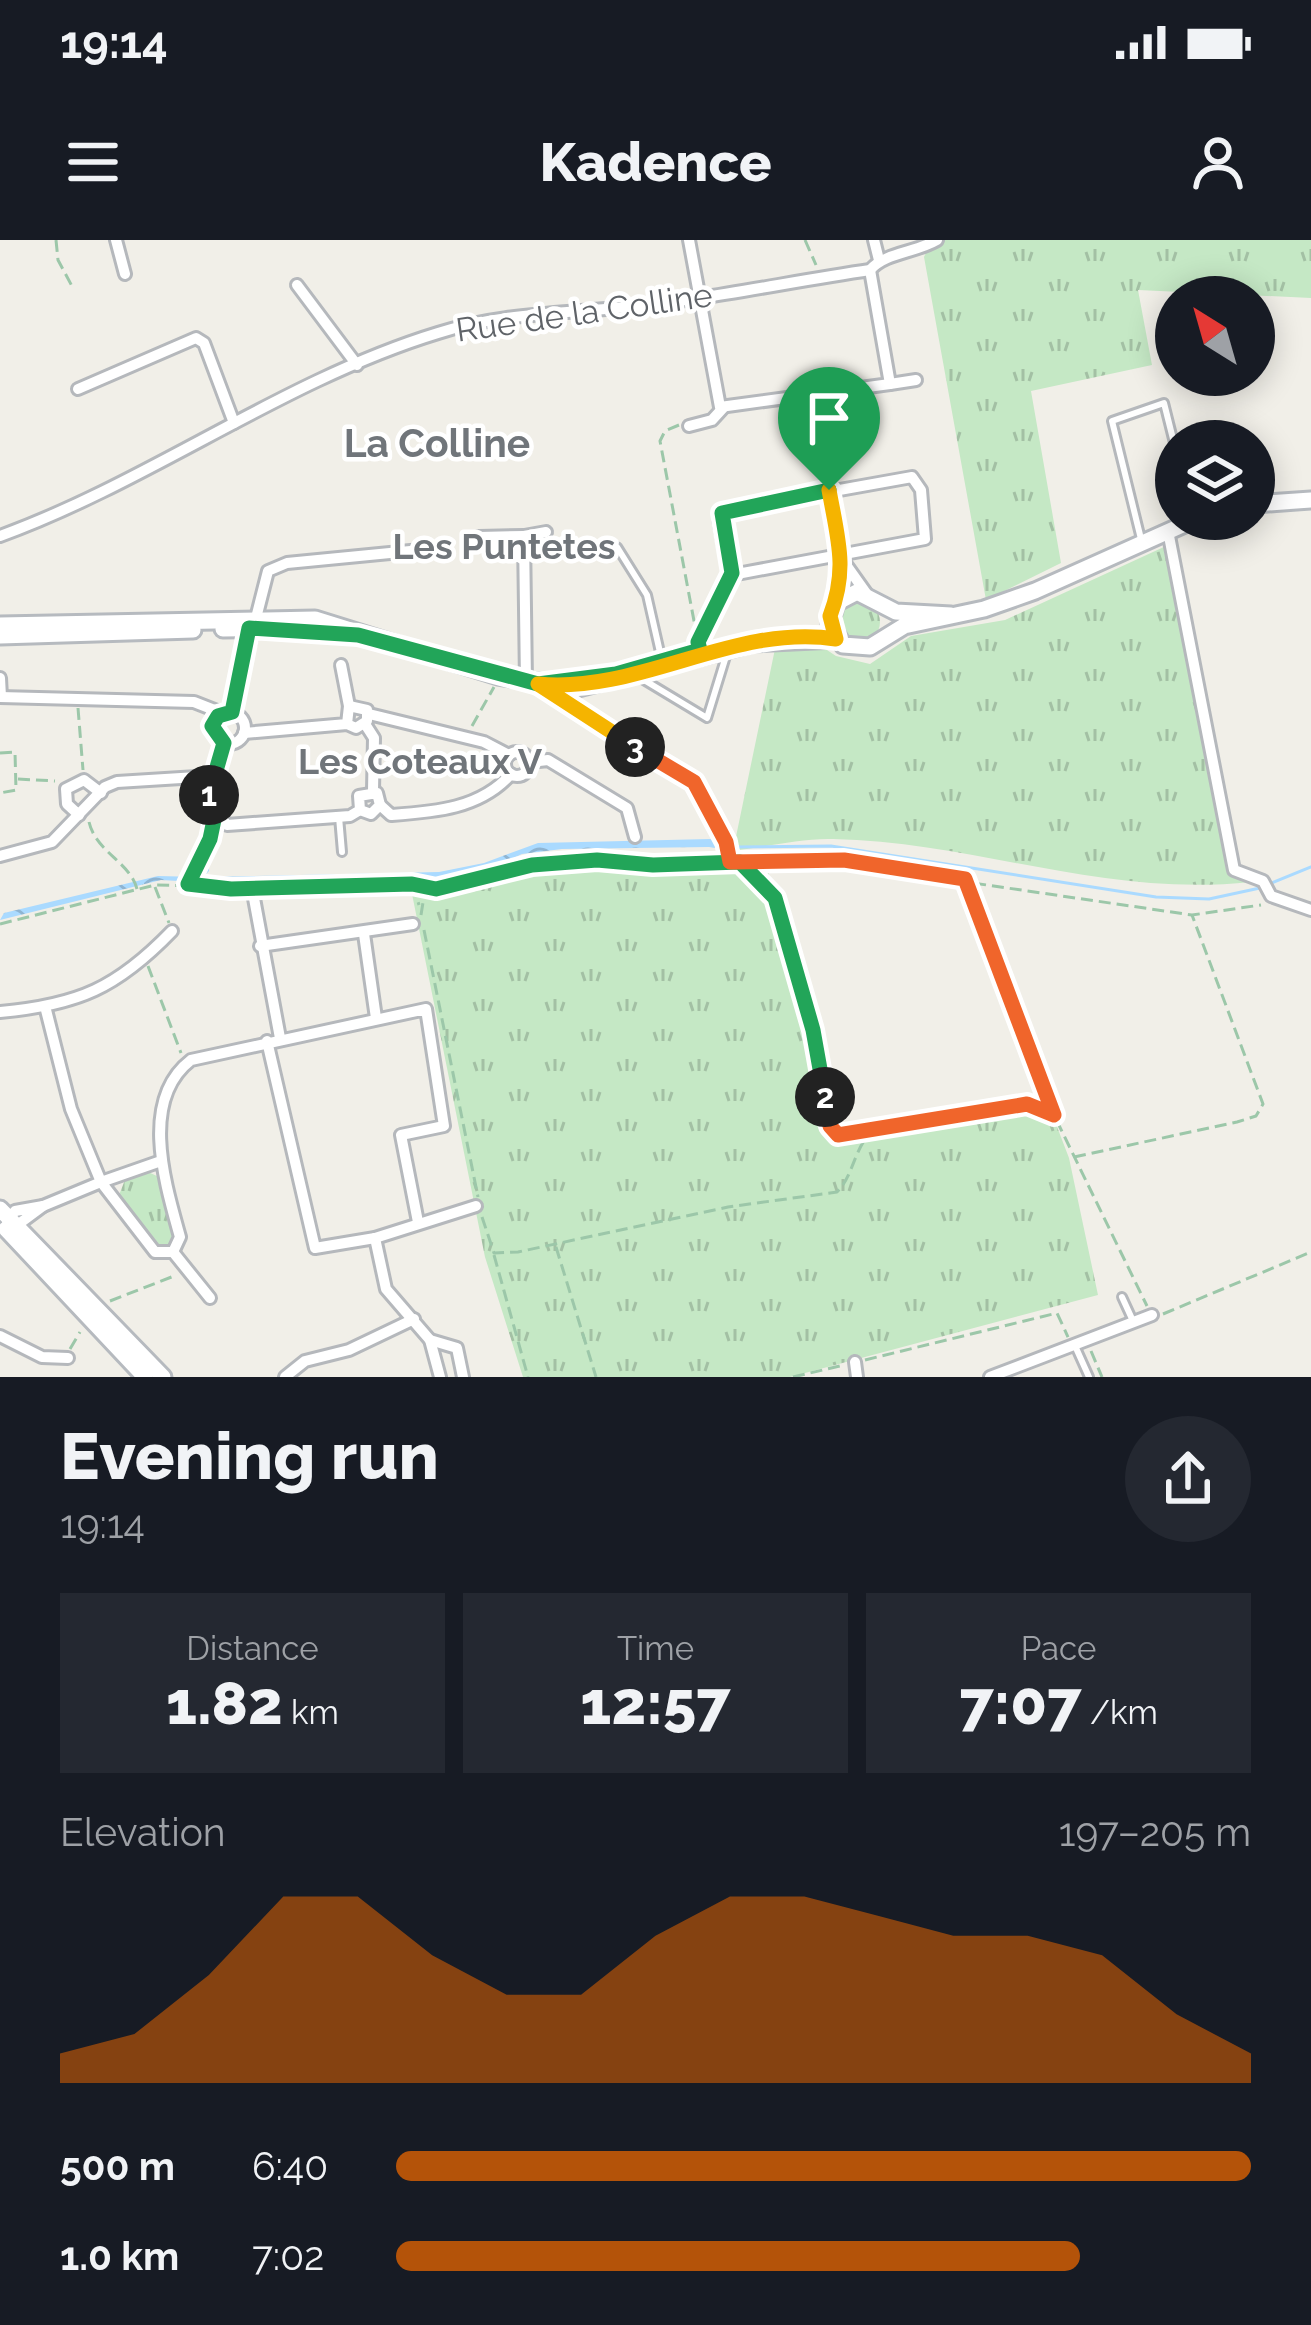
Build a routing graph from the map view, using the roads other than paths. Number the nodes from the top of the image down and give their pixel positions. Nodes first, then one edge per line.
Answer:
1 (116, 240) edge
2 (689, 240) edge
3 (874, 240) edge
4 (937, 240) edge
5 (879, 260) junction
6 (870, 270) junction
7 (125, 274) dead end
8 (297, 285) dead end
9 (698, 296) junction
10 (357, 365) junction
11 (916, 380) dead end
12 (890, 384) junction
13 (78, 389) dead end
14 (813, 394) junction
15 (723, 408) junction
16 (1168, 420) edge
17 (234, 424) junction
18 (688, 426) road end
19 (829, 490) junction
20 (1311, 500) edge
21 (1275, 503) edge
22 (546, 532) dead end
23 (0, 536) edge
24 (524, 536) junction
25 (479, 537) dead end
26 (1155, 537) edge
27 (1170, 540) edge
28 (1142, 543) junction
29 (617, 547) dead end
30 (430, 549) dead end
31 (841, 556) junction
32 (873, 597) junction
33 (841, 598) junction
34 (951, 615) junction
35 (830, 616) junction
36 (251, 623) junction
37 (0, 625) edge
38 (0, 636) edge
39 (836, 639) junction
40 (878, 641) junction
41 (728, 650) junction
42 (662, 661) junction
43 (341, 665) dead end
44 (636, 675) junction
45 (0, 678) edge
46 (532, 683) junction
47 (1, 697) edge
48 (349, 706) junction
49 (227, 712) junction
50 (367, 719) junction
51 (347, 724) junction
52 (244, 733) junction
53 (224, 743) junction
54 (509, 755) junction
55 (530, 763) junction
56 (511, 774) junction
57 (213, 776) junction
58 (373, 791) junction
59 (101, 793) junction
60 (380, 806) junction
61 (360, 810) junction
62 (82, 812) junction
63 (339, 817) junction
64 (635, 837) dead end
65 (342, 852) dead end
66 (0, 856) edge
67 (253, 893) dead end
68 (1311, 910) edge
69 (413, 924) dead end
70 (172, 931) road end
71 (364, 934) junction
72 (260, 946) junction
73 (46, 1010) junction
74 (0, 1012) edge
75 (376, 1018) junction
76 (273, 1039) junction
77 (161, 1161) junction
78 (101, 1182) junction
79 (476, 1206) dead end
80 (6, 1222) edge
81 (418, 1222) junction
82 (375, 1238) junction
83 (173, 1252) junction
84 (1122, 1297) dead end
85 (209, 1298) dead end
86 (1152, 1315) road end
87 (414, 1319) junction
88 (1134, 1322) junction
89 (0, 1336) edge
90 (430, 1340) junction
91 (1079, 1347) junction
92 (68, 1358) dead end
93 (855, 1362) road end
94 (145, 1377) edge
95 (163, 1377) edge
96 (285, 1377) edge
97 (440, 1377) edge
98 (463, 1377) edge
99 (857, 1377) edge
100 (992, 1377) edge
101 (1088, 1377) edge

1 - 7 street
2 - 9 street
3 - 5 street
4 - 5 street
5 - 6 street
6 - 9 street, Rue de la Colline
6 - 12 street
8 - 10 street
9 - 10 street, Rue de la Colline
9 - 15 street
10 - 17 street, Rue de la Colline
11 - 12 street
12 - 14 street
13 - 17 street
14 - 15 street
14 - 19 street
15 - 18 street
16 - 28 lane
17 - 23 street, Rue de la Colline
19 - 31 street
19 - 31 street
19 - 31 street
20 - 21 street
22 - 24 street
24 - 25 street
24 - 46 street
26 - 28 street
27 - 68 street
28 - 34 street
29 - 42 lane
30 - 36 street
31 - 32 street
31 - 33 street
32 - 33 street
32 - 34 street
32 - 40 street
33 - 35 street
34 - 40 street
35 - 39 street
35 - 42 street
36 - 37 street
36 - 38 street
36 - 46 street
36 - 49 street
39 - 40 street
39 - 41 street
41 - 44 street
41 - 44 lane
42 - 46 street
43 - 48 street
44 - 46 street
45 - 47 street
47 - 49 street
48 - 50 street
48 - 51 street
49 - 52 street
49 - 53 street
50 - 51 street
50 - 54 street
50 - 58 street
51 - 52 street
52 - 53 street
53 - 57 street
54 - 55 street
54 - 56 street
55 - 56 street
55 - 64 street
56 - 60 street
57 - 59 street
57 - 63 street
58 - 60 street
58 - 61 street
59 - 62 street
59 - 62 street
60 - 61 street
61 - 63 street
62 - 66 street
63 - 65 lane
67 - 72 street
69 - 71 street
70 - 73 street
71 - 72 street
71 - 75 street
72 - 76 street
73 - 74 street
73 - 78 street
75 - 76 street
75 - 81 street
76 - 77 street
76 - 82 street
77 - 78 street
77 - 83 street
78 - 80 street
78 - 83 street
79 - 81 street
80 - 94 street
80 - 95 street
81 - 82 street
82 - 87 street
83 - 85 street
84 - 88 lane
86 - 88 street
87 - 90 street
87 - 96 street
88 - 91 street
89 - 92 street
90 - 97 street
90 - 98 street
91 - 100 street
91 - 101 lane
93 - 99 street

